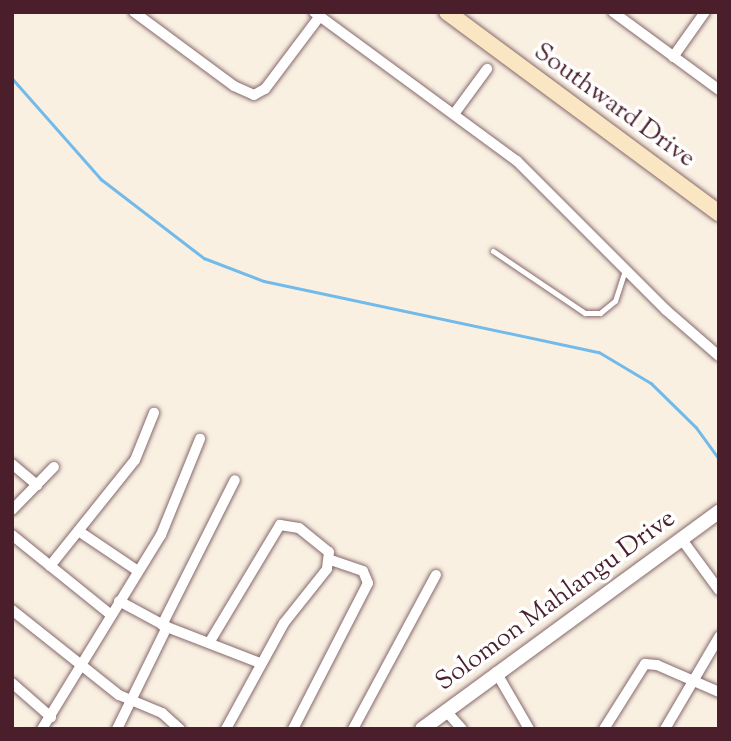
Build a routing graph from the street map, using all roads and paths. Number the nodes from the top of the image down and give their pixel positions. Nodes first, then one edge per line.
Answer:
1 (134, 12) edge
2 (447, 12) edge
3 (705, 12) edge
4 (617, 13) edge
5 (317, 14) edge
6 (673, 57) junction
7 (487, 69) dead end
8 (719, 90) edge
9 (454, 114) junction
10 (719, 213) edge
11 (493, 251) dead end
12 (625, 268) junction
13 (719, 356) edge
14 (154, 413) dead end
15 (200, 439) dead end
16 (12, 464) edge
17 (54, 467) dead end
18 (235, 480) dead end
19 (37, 485) junction
20 (12, 510) edge
21 (719, 512) edge
22 (80, 533) junction
23 (12, 535) edge
24 (683, 541) junction
25 (331, 560) junction
26 (50, 566) junction
27 (138, 571) junction
28 (436, 575) dead end
29 (719, 590) edge
30 (119, 601) junction
31 (12, 610) edge
32 (110, 614) junction
33 (165, 626) junction
34 (719, 637) edge
35 (209, 643) junction
36 (260, 663) junction
37 (79, 664) junction
38 (496, 672) junction
39 (694, 681) junction
40 (12, 683) edge
41 (719, 692) edge
42 (133, 702) junction
43 (445, 710) junction
44 (51, 717) junction
45 (43, 729) edge
46 (117, 729) edge
47 (180, 729) edge
48 (226, 729) edge
49 (293, 729) edge
50 (353, 729) edge
51 (422, 729) edge
52 (462, 729) edge
53 (529, 729) edge
54 (604, 729) edge
55 (665, 729) edge

1 - 5 street
2 - 10 main road, Southward Drive
3 - 6 street
4 - 6 street
5 - 9 street
6 - 8 street
7 - 9 street
9 - 12 street
11 - 12 lane
12 - 13 street
14 - 22 street
15 - 27 street
16 - 19 street
17 - 19 street
18 - 33 street
19 - 20 street
21 - 24 street, Solomon Mahlangu Drive
22 - 26 street
22 - 27 street
23 - 26 street
24 - 29 street
24 - 38 street, Solomon Mahlangu Drive
25 - 35 street
25 - 36 street
25 - 49 street
26 - 32 street
27 - 30 street
28 - 50 street
30 - 32 street
30 - 33 street
31 - 37 street
32 - 37 street
33 - 35 street
33 - 42 street
34 - 39 street
35 - 36 street
36 - 48 street
37 - 42 street
37 - 44 street
38 - 43 street, Solomon Mahlangu Drive
38 - 53 street
39 - 41 street
39 - 54 street
39 - 55 street
40 - 44 street
42 - 46 street
42 - 47 street
43 - 51 street, Solomon Mahlangu Drive
43 - 52 street
44 - 45 street

